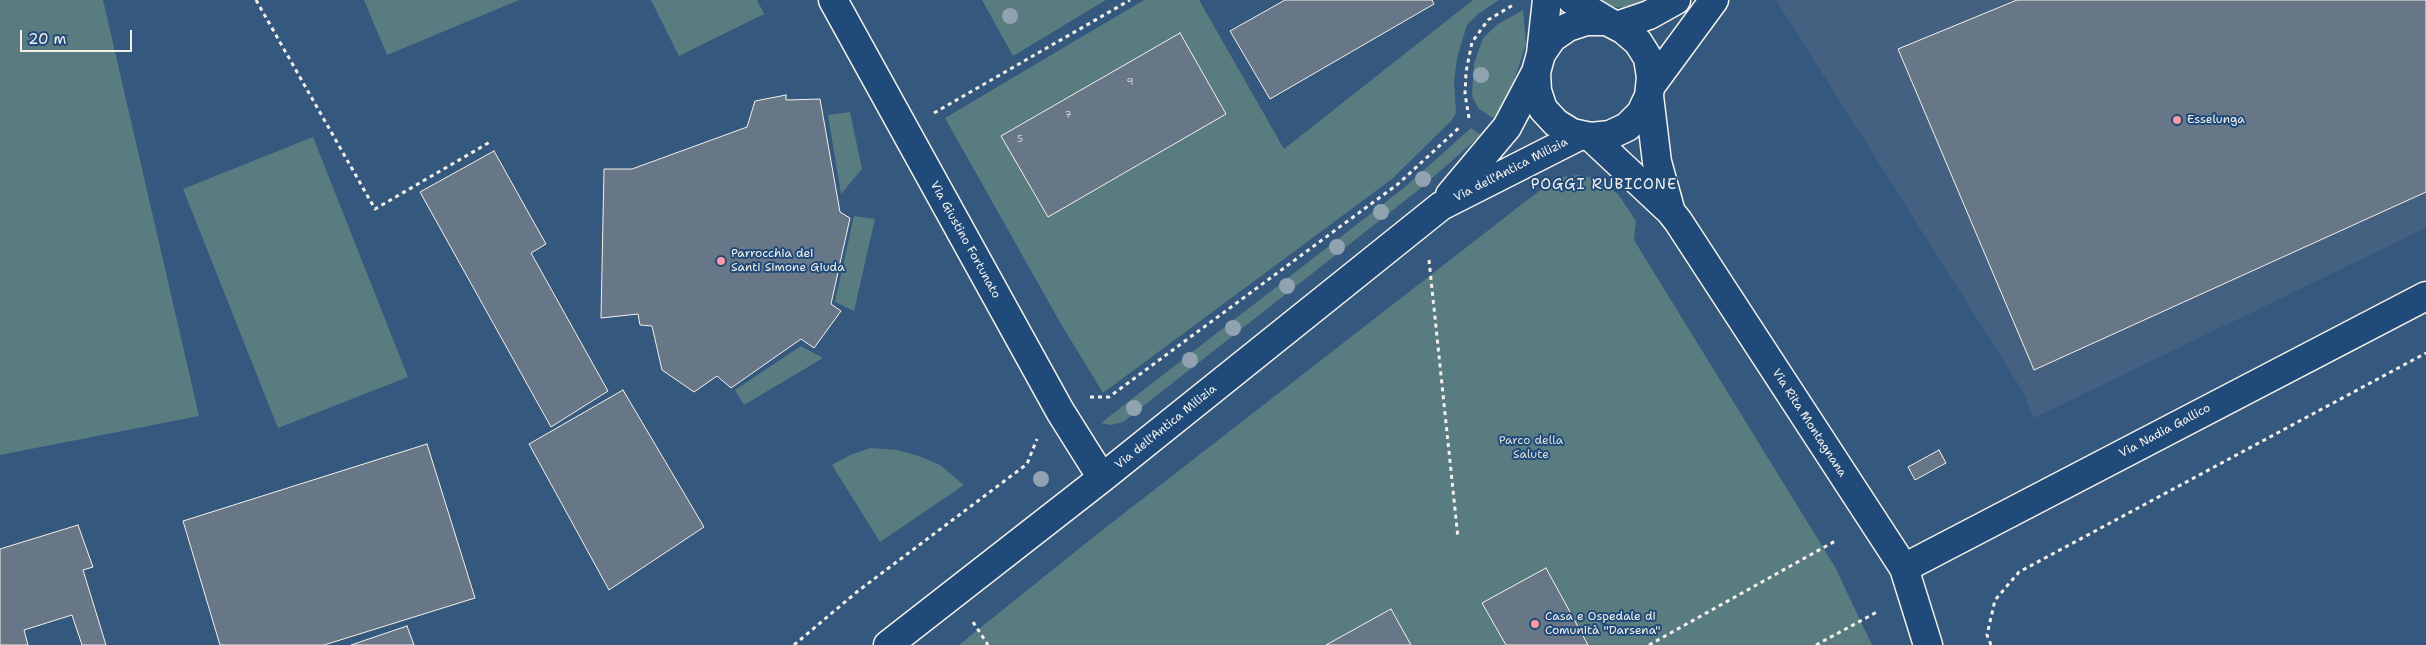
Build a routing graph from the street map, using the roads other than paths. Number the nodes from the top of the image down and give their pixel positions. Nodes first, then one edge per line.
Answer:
1 (833, 0) edge
2 (1548, 0) edge
3 (1572, 0) edge
4 (1676, 0) edge
5 (1714, 0) edge
6 (1612, 24) junction
7 (1538, 63) junction
8 (1649, 91) junction
9 (1586, 136) junction
10 (1441, 206) junction
11 (1670, 210) junction
12 (2426, 296) edge
13 (1102, 478) junction
14 (1904, 568) junction
15 (888, 645) edge
16 (1928, 645) edge

1 - 13 street, Via Giustino Fortunato
2 - 7 street
3 - 6 street
4 - 6 street
5 - 8 street
6 - 7 street
6 - 8 street
7 - 9 street
7 - 10 street, Via dell'Antica Milizia
8 - 9 street
8 - 11 street, Via Rita Montagnana
9 - 10 street, Via dell'Antica Milizia
9 - 11 street, Via Rita Montagnana
10 - 13 street, Via dell'Antica Milizia
11 - 14 street, Via Rita Montagnana
12 - 14 street, Via Nadia Gallico
13 - 15 street, Via dell'Antica Milizia
14 - 16 street, Via Rita Montagnana

